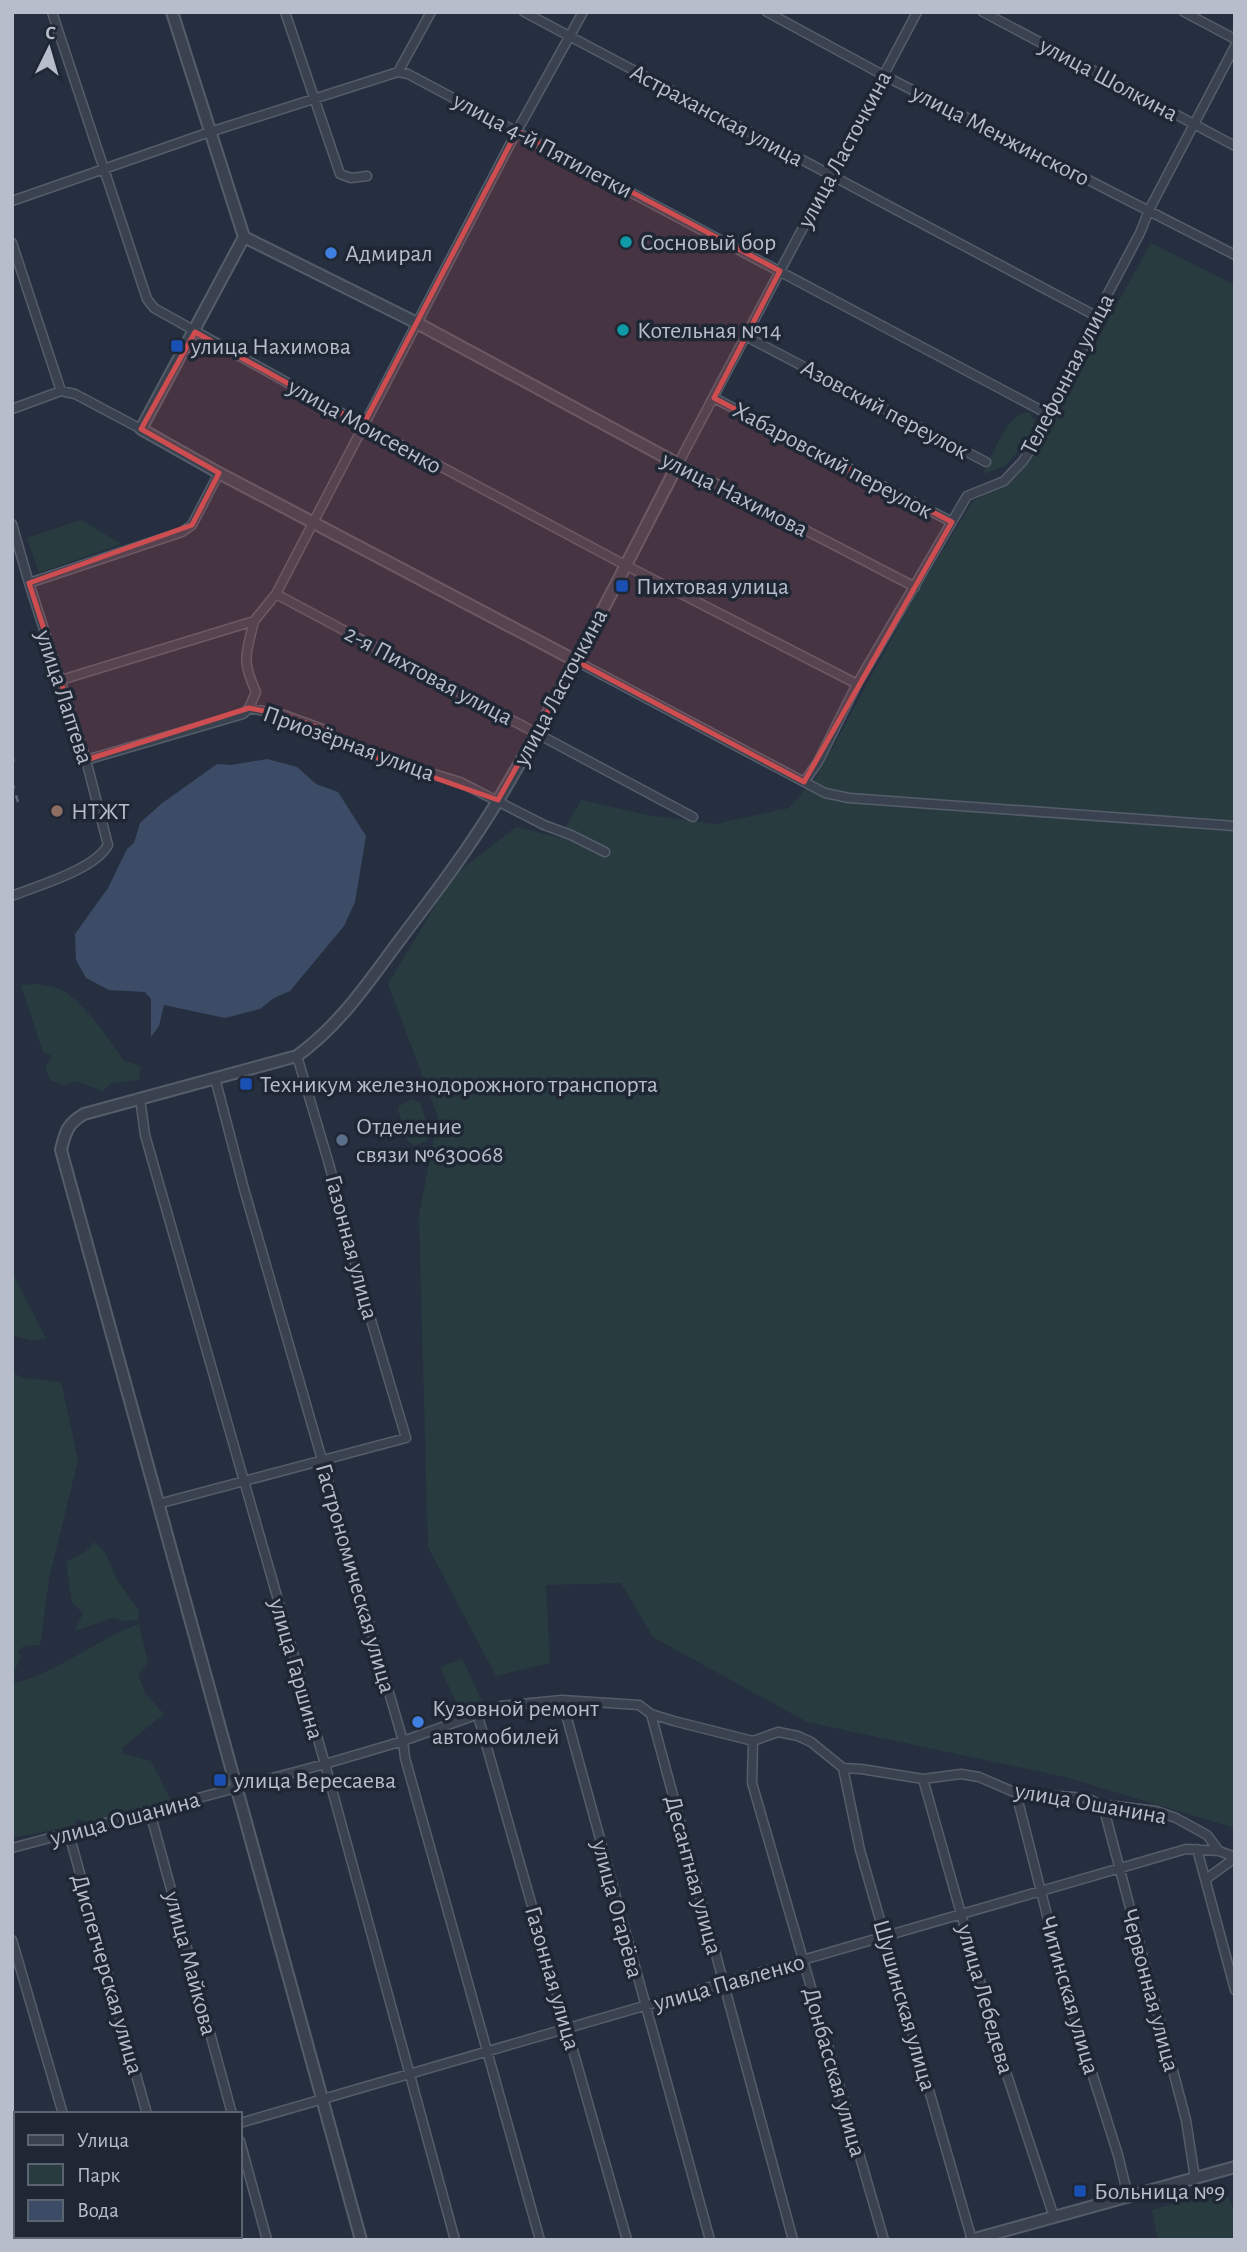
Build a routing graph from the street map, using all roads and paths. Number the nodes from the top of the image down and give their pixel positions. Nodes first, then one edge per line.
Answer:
1 (52, 12) edge
2 (172, 12) edge
3 (285, 12) edge
4 (431, 12) edge
5 (524, 12) edge
6 (583, 12) edge
7 (767, 12) edge
8 (917, 12) edge
9 (983, 12) edge
10 (1184, 12) edge
11 (569, 37) junction
12 (1235, 39) edge
13 (1235, 46) edge
14 (397, 72) junction
15 (883, 75) junction
16 (313, 99) junction
17 (1195, 125) junction
18 (517, 131) junction
19 (209, 132) junction
20 (1235, 146) edge
21 (103, 169) junction
22 (832, 175) junction
23 (367, 176) dead end
24 (12, 201) edge
25 (1149, 210) junction
26 (244, 237) junction
27 (12, 243) edge
28 (1235, 255) edge
29 (780, 271) junction
30 (1096, 316) junction
31 (417, 323) junction
32 (195, 332) junction
33 (747, 337) junction
34 (61, 391) junction
35 (714, 398) junction
36 (12, 409) edge
37 (1046, 412) junction
38 (363, 425) junction
39 (141, 429) junction
40 (986, 462) dead end
41 (678, 464) junction
42 (219, 473) junction
43 (313, 521) junction
44 (952, 522) junction
45 (12, 524) edge
46 (625, 565) junction
47 (29, 583) junction
48 (915, 587) junction
49 (276, 594) junction
50 (254, 621) junction
51 (576, 661) junction
52 (61, 680) junction
53 (857, 684) junction
54 (249, 708) junction
55 (537, 732) junction
56 (86, 760) junction
57 (804, 782) junction
58 (498, 800) junction
59 (693, 817) dead end
60 (1235, 826) edge
61 (605, 852) dead end
62 (12, 895) edge
63 (297, 1056) junction
64 (215, 1078) junction
65 (140, 1098) junction
66 (323, 1462) junction
67 (243, 1482) junction
68 (158, 1504) junction
69 (562, 1700) junction
70 (651, 1714) junction
71 (478, 1716) junction
72 (403, 1741) junction
73 (752, 1741) junction
74 (325, 1764) junction
75 (843, 1768) junction
76 (923, 1779) junction
77 (235, 1789) junction
78 (1016, 1793) junction
79 (1099, 1804) junction
80 (150, 1812) junction
81 (69, 1834) junction
82 (12, 1848) edge
83 (1197, 1849) junction
84 (1219, 1851) junction
85 (1235, 1857) edge
86 (1118, 1869) junction
87 (1206, 1879) junction
88 (1041, 1892) junction
89 (962, 1914) junction
90 (886, 1938) junction
91 (12, 1940) edge
92 (803, 1961) junction
93 (724, 1984) junction
94 (1235, 1990) edge
95 (645, 2006) junction
96 (567, 2029) junction
97 (488, 2052) junction
98 (408, 2074) junction
99 (321, 2100) junction
100 (62, 2112) edge
101 (146, 2112) edge
102 (231, 2112) edge
103 (242, 2122) edge
104 (242, 2148) edge
105 (1235, 2167) edge
106 (1195, 2178) junction
107 (1128, 2196) junction
108 (1054, 2217) junction
109 (267, 2240) edge
110 (361, 2240) edge
111 (455, 2240) edge
112 (540, 2240) edge
113 (627, 2240) edge
114 (710, 2240) edge
115 (793, 2240) edge
116 (884, 2240) edge
117 (972, 2240) edge

1 - 21 street, улица Моисеенко
2 - 19 street
3 - 16 street
4 - 14 street
5 - 11 street, Астраханская улица
6 - 11 street
7 - 15 street, улица Менжинского
8 - 15 street, улица Ласточкина
9 - 17 street, улица Шолкина
10 - 12 street
11 - 18 street
11 - 22 street, Астраханская улица
13 - 17 street, Телефонная улица
14 - 16 street
14 - 18 street, улица 4-й Пятилетки
15 - 22 street, улица Ласточкина
15 - 25 street, улица Менжинского
16 - 19 street
16 - 23 street
17 - 20 street, улица Шолкина
17 - 25 street, Телефонная улица
18 - 29 street, улица 4-й Пятилетки
18 - 31 street
19 - 21 street
19 - 26 street
21 - 24 street
21 - 32 street, улица Моисеенко
22 - 29 street, улица Ласточкина
22 - 30 street, Астраханская улица
25 - 28 street, улица Менжинского
25 - 30 street, Телефонная улица
26 - 31 street, улица Нахимова
26 - 32 street
27 - 34 street
29 - 33 street, улица Ласточкина
29 - 37 street, улица 4-й Пятилетки
30 - 37 street, Телефонная улица
31 - 38 street
31 - 41 street, улица Нахимова
32 - 38 street, улица Моисеенко
32 - 39 street
33 - 35 street, улица Ласточкина
33 - 40 street, Азовский переулок
34 - 36 street
34 - 39 street
35 - 41 street, улица Ласточкина
35 - 44 street, Хабаровский переулок
37 - 44 street, Телефонная улица
38 - 43 street
38 - 46 street, улица Моисеенко
39 - 42 street
41 - 46 street, улица Ласточкина
41 - 48 street, улица Нахимова
42 - 43 street
42 - 47 street
43 - 49 street
43 - 51 street
44 - 48 street, Телефонная улица
45 - 47 street, улица Лаптева
46 - 51 street, улица Ласточкина
46 - 53 street, улица Моисеенко
47 - 52 street, улица Лаптева
48 - 53 street, Телефонная улица
49 - 50 street
49 - 55 street, 2-я Пихтовая улица
50 - 52 street
50 - 54 street
51 - 55 street, улица Ласточкина
51 - 57 street
52 - 56 street, улица Лаптева
53 - 57 street, Телефонная улица
54 - 56 street, Приозёрная улица
54 - 58 street, Приозёрная улица
55 - 58 street, улица Ласточкина
55 - 59 street, 2-я Пихтовая улица
56 - 62 street, улица Лаптева
57 - 60 street
58 - 61 street, Приозёрная улица
58 - 63 street, улица Ласточкина
63 - 64 street, улица Ласточкина
63 - 66 street, Газонная улица
64 - 65 street, улица Ласточкина
64 - 66 street, Гастрономическая улица
65 - 67 street, улица Гаршина
65 - 68 street, улица Ласточкина
66 - 67 street
66 - 72 street, Гастрономическая улица
67 - 68 street
67 - 74 street, улица Гаршина
68 - 77 street
69 - 70 street, улица Ошанина
69 - 71 street, улица Ошанина
69 - 95 street, улица Огарёва
70 - 73 street, улица Ошанина
70 - 93 street, Десантная улица
71 - 72 street, улица Ошанина
71 - 96 street, Газонная улица
72 - 74 street, улица Ошанина
72 - 97 street, Гастрономическая улица
73 - 75 street, улица Ошанина
73 - 92 street, Донбасская улица
74 - 77 street, улица Ошанина
74 - 98 street, улица Гаршина
75 - 76 street, улица Ошанина
75 - 90 street, Шушинская улица
76 - 78 street, улица Ошанина
76 - 89 street, улица Лебедева
77 - 80 street, улица Ошанина
77 - 99 street
78 - 79 street, улица Ошанина
78 - 88 street, Читинская улица
79 - 84 street, улица Ошанина
79 - 86 street, Червонная улица
80 - 81 street, улица Ошанина
80 - 102 street, улица Майкова
81 - 82 street, улица Ошанина
81 - 101 street, Диспетчерская улица
83 - 84 street, улица Павленко
83 - 86 street, улица Павленко
83 - 87 street
84 - 85 street, улица Ошанина
85 - 87 street
86 - 88 street, улица Павленко
86 - 106 street, Червонная улица
87 - 94 street
88 - 89 street, улица Павленко
88 - 107 street, Читинская улица
89 - 90 street, улица Павленко
89 - 108 street, улица Лебедева
90 - 92 street, улица Павленко
90 - 117 street, Шушинская улица
91 - 100 street
92 - 93 street, улица Павленко
92 - 116 street, Донбасская улица
93 - 95 street, улица Павленко
93 - 115 street, Десантная улица
95 - 96 street, улица Павленко
95 - 114 street, улица Огарёва
96 - 97 street, улица Павленко
96 - 113 street, Газонная улица
97 - 98 street, улица Павленко
97 - 112 street, Гастрономическая улица
98 - 99 street, улица Павленко
98 - 111 street, улица Гаршина
99 - 103 street, улица Павленко
99 - 110 street
104 - 109 street
105 - 106 street
106 - 107 street
107 - 108 street
108 - 117 street

